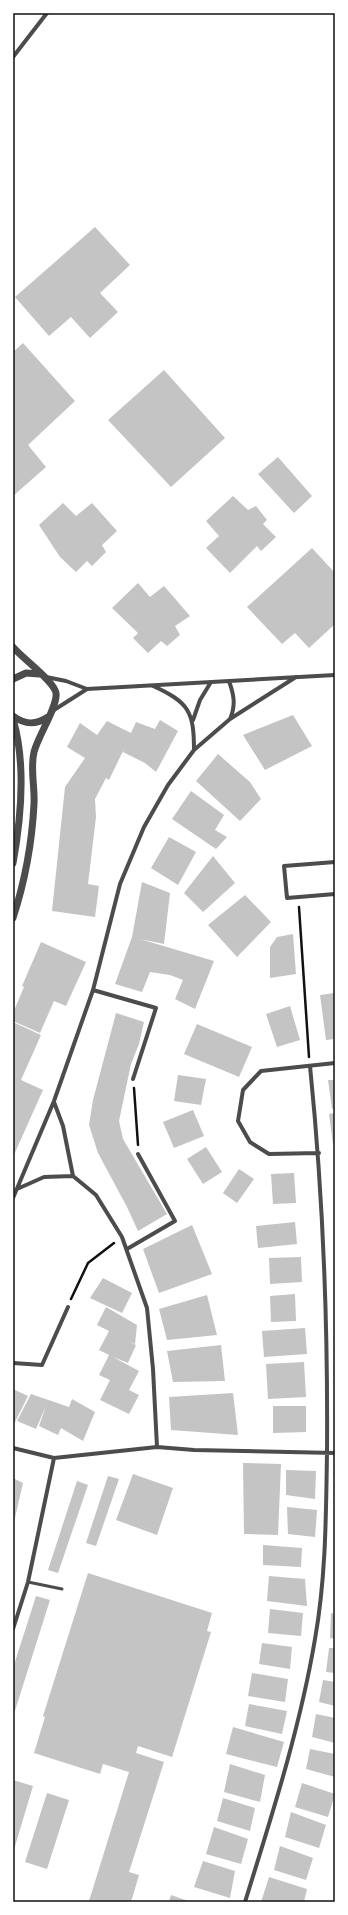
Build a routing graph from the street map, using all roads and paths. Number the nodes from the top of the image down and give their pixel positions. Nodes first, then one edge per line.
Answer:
1 (47, 13) edge
2 (13, 57) edge
3 (13, 647) edge
4 (335, 675) edge
5 (44, 676) junction
6 (296, 677) junction
7 (13, 679) edge
8 (229, 681) junction
9 (211, 682) junction
10 (152, 686) junction
11 (87, 689) junction
12 (53, 710) junction
13 (13, 716) edge
14 (48, 717) junction
15 (13, 719) edge
16 (230, 719) junction
17 (193, 720) junction
18 (194, 750) junction
19 (335, 862) edge
20 (13, 864) edge
21 (335, 894) edge
22 (298, 898) junction
23 (13, 918) edge
24 (93, 990) junction
25 (335, 1063) edge
26 (310, 1066) junction
27 (133, 1079) joint
28 (54, 1101) junction
29 (138, 1154) joint
30 (319, 1154) junction
31 (73, 1176) junction
32 (17, 1190) junction
33 (13, 1198) edge
34 (122, 1237) junction
35 (126, 1249) junction
36 (68, 1307) joint
37 (13, 1363) edge
38 (158, 1447) junction
39 (13, 1448) edge
40 (326, 1452) junction
41 (335, 1453) edge
42 (54, 1458) junction
43 (28, 1582) junction
44 (62, 1589) dead end
45 (13, 1629) edge
46 (245, 1902) edge

1 - 2 street
3 - 5 street
4 - 6 street
5 - 7 street
5 - 11 street
5 - 12 street
6 - 8 street
6 - 16 street
8 - 9 street
8 - 16 street
9 - 10 street
9 - 17 street
10 - 11 street
10 - 17 street
11 - 12 street
12 - 14 street
13 - 14 street
14 - 23 street
15 - 20 street
16 - 18 street
17 - 18 street
18 - 24 street
19 - 22 street
21 - 22 street
22 - 26 path
24 - 27 street
24 - 28 street
25 - 26 street
26 - 30 street
26 - 30 street
27 - 29 path
28 - 31 street
28 - 32 street
29 - 35 street
30 - 40 street
31 - 32 street
31 - 34 street
32 - 33 street
34 - 35 street
34 - 36 path
35 - 38 street
36 - 37 street
38 - 40 street
38 - 42 street
39 - 42 street
40 - 41 street
40 - 46 street
42 - 43 street
43 - 44 lane
43 - 45 street

